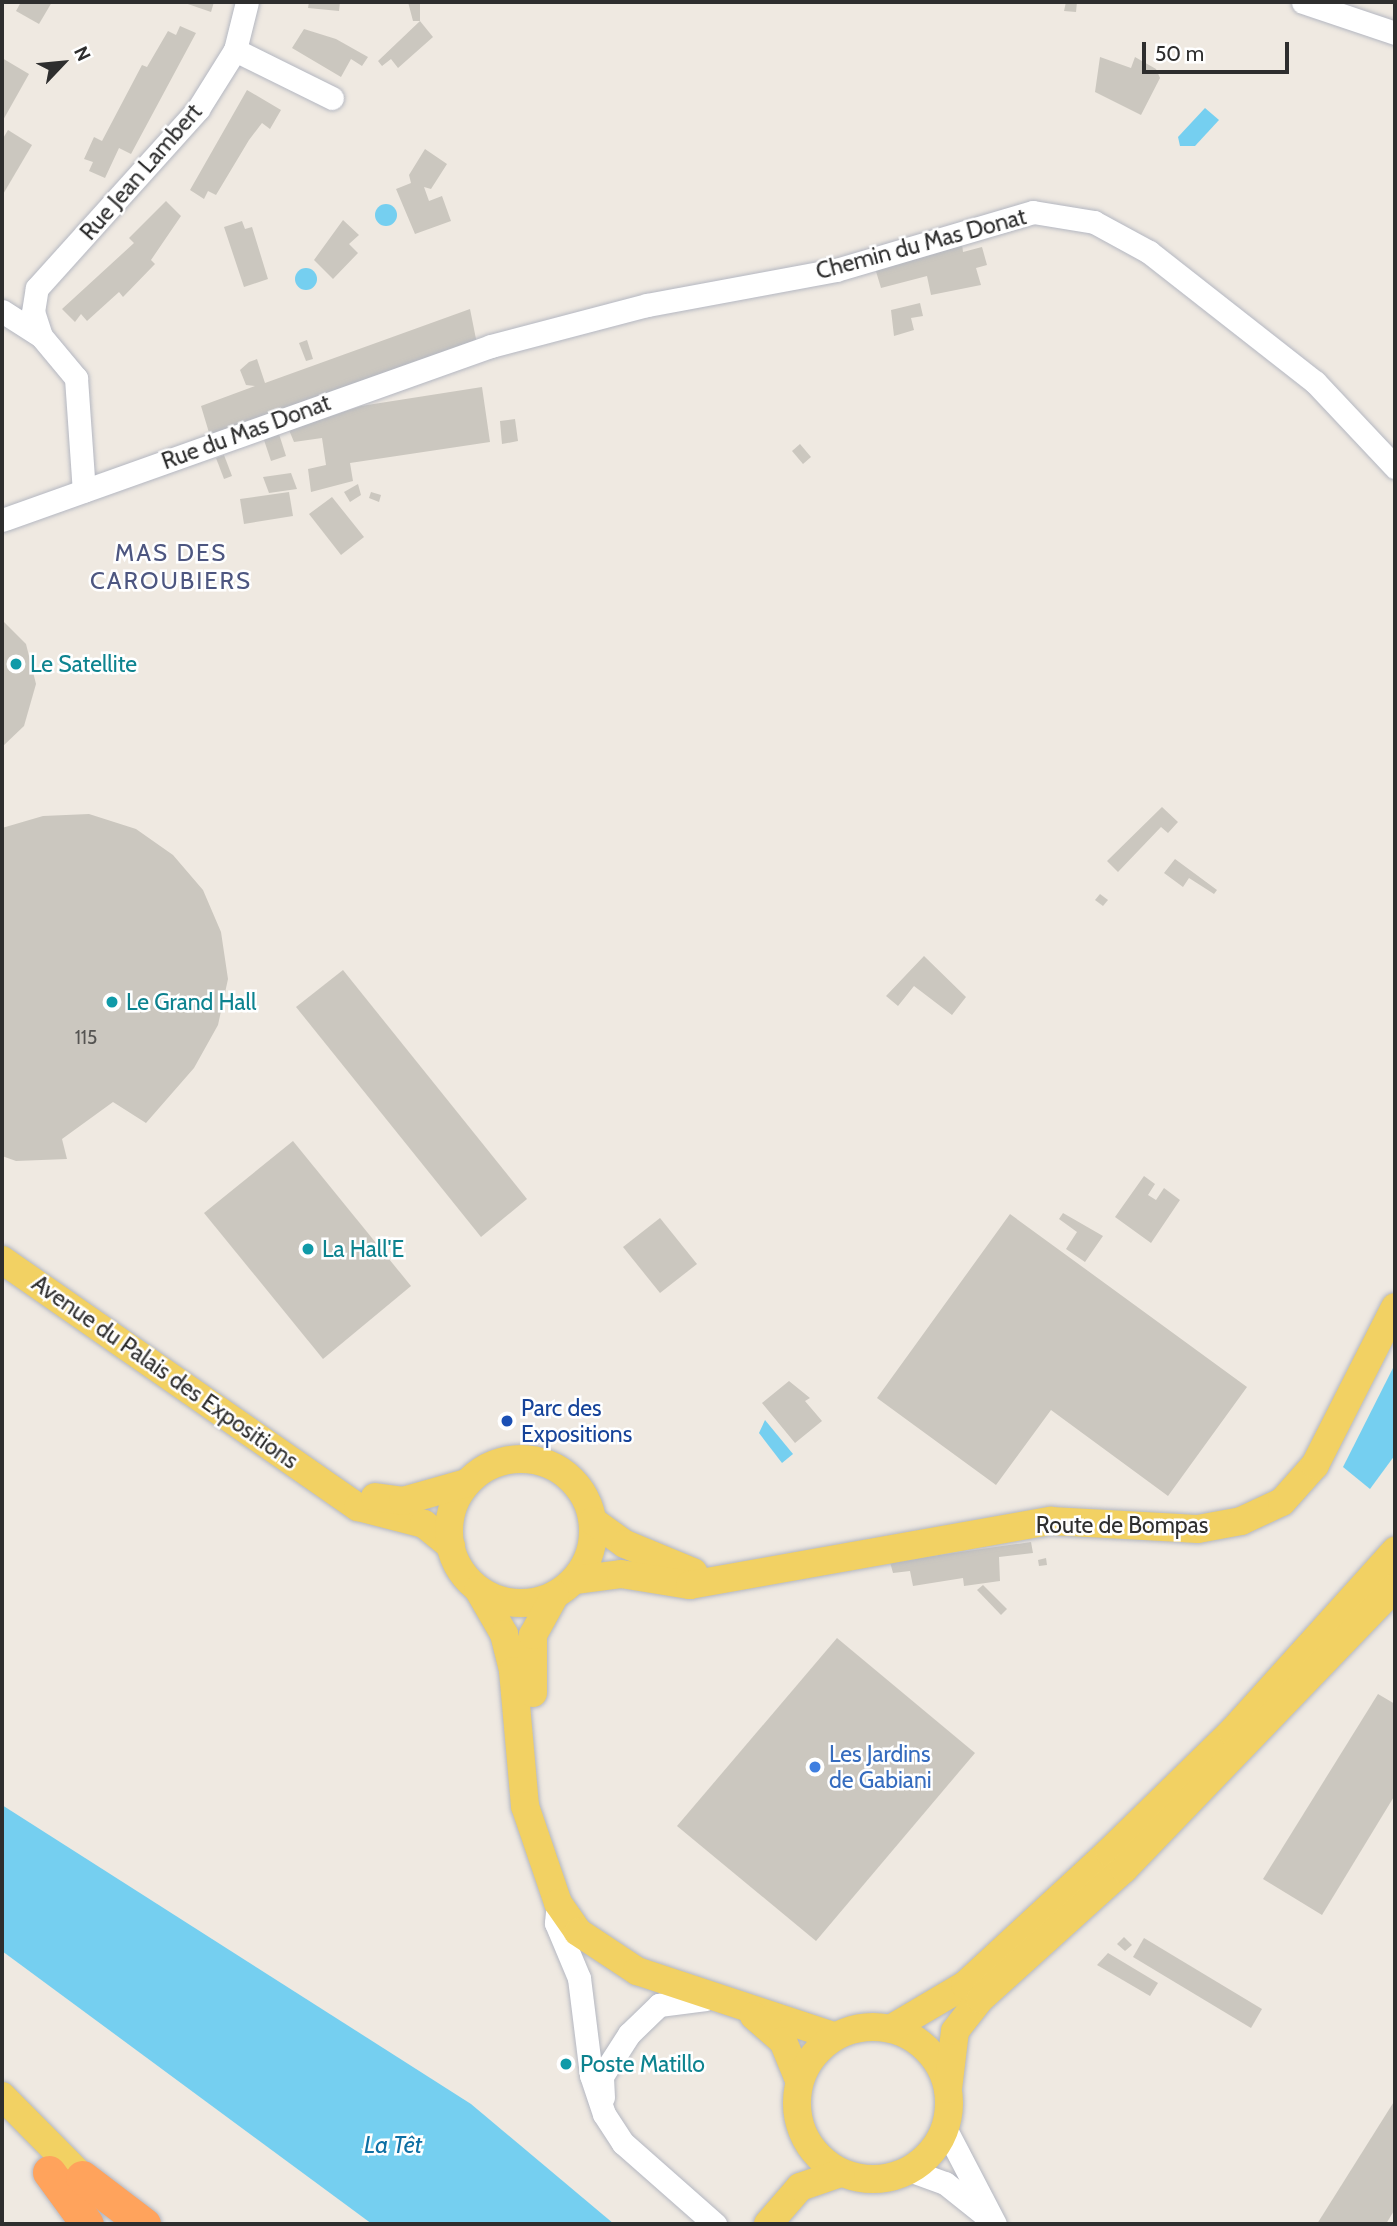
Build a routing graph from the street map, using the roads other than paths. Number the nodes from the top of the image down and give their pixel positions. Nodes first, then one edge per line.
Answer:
1 (247, 2) edge
2 (1303, 2) edge
3 (1395, 13) edge
4 (1361, 19) junction
5 (1395, 33) edge
6 (235, 50) junction
7 (331, 98) dead end
8 (2, 311) edge
9 (41, 335) junction
10 (491, 346) joint
11 (1395, 467) edge
12 (84, 491) junction
13 (2, 520) edge
14 (2, 1260) edge
15 (1395, 1307) edge
16 (466, 1483) junction
17 (329, 1485) junction
18 (593, 1521) junction
19 (450, 1546) junction
20 (1395, 1551) edge
21 (735, 1576) junction
22 (565, 1587) junction
23 (1395, 1587) edge
24 (478, 1589) junction
25 (545, 1866) junction
26 (558, 1903) junction
27 (732, 1999) junction
28 (892, 2028) junction
29 (834, 2036) junction
30 (799, 2080) junction
31 (948, 2089) junction
32 (2, 2096) edge
33 (604, 2114) junction
34 (2, 2121) edge
35 (945, 2128) junction
36 (803, 2134) junction
37 (909, 2170) junction
38 (50, 2172) junction
39 (841, 2173) junction
40 (82, 2177) junction
41 (800, 2187) junction
42 (994, 2223) edge
43 (87, 2224) edge
44 (106, 2224) edge
45 (128, 2224) edge
46 (144, 2224) edge
47 (715, 2224) edge
48 (769, 2224) edge

1 - 6 street, Rue Jean Lambert
2 - 4 street
3 - 4 street
4 - 5 street
6 - 7 street
6 - 9 street, Rue Jean Lambert
8 - 9 street
9 - 12 street
10 - 11 street, Chemin du Mas Donat
10 - 12 street, Rue du Mas Donat
12 - 13 street, Rue du Mas Donat
14 - 17 main road, Avenue du Palais des Expositions
15 - 21 main road, Route de Bompas
16 - 17 main road, Avenue du Palais des Expositions
16 - 18 main road
16 - 19 main road
17 - 19 main road, Avenue du Palais des Expositions
18 - 21 main road, Route de Bompas
18 - 22 main road
19 - 24 main road
20 - 28 main road
21 - 22 main road, Route de Bompas
22 - 24 main road
22 - 25 main road
23 - 31 main road
24 - 25 main road
25 - 26 main road
26 - 27 main road
26 - 33 street
27 - 29 main road
27 - 30 main road
27 - 33 street
28 - 29 main road
28 - 31 main road
29 - 30 main road
30 - 36 main road
31 - 35 main road
32 - 40 main road
33 - 47 street
34 - 38 main road
35 - 37 main road
35 - 42 street
36 - 39 main road
36 - 41 main road
37 - 39 main road
37 - 42 street
38 - 43 highway
38 - 44 main road
39 - 41 main road
40 - 45 main road
40 - 46 highway
41 - 48 main road

